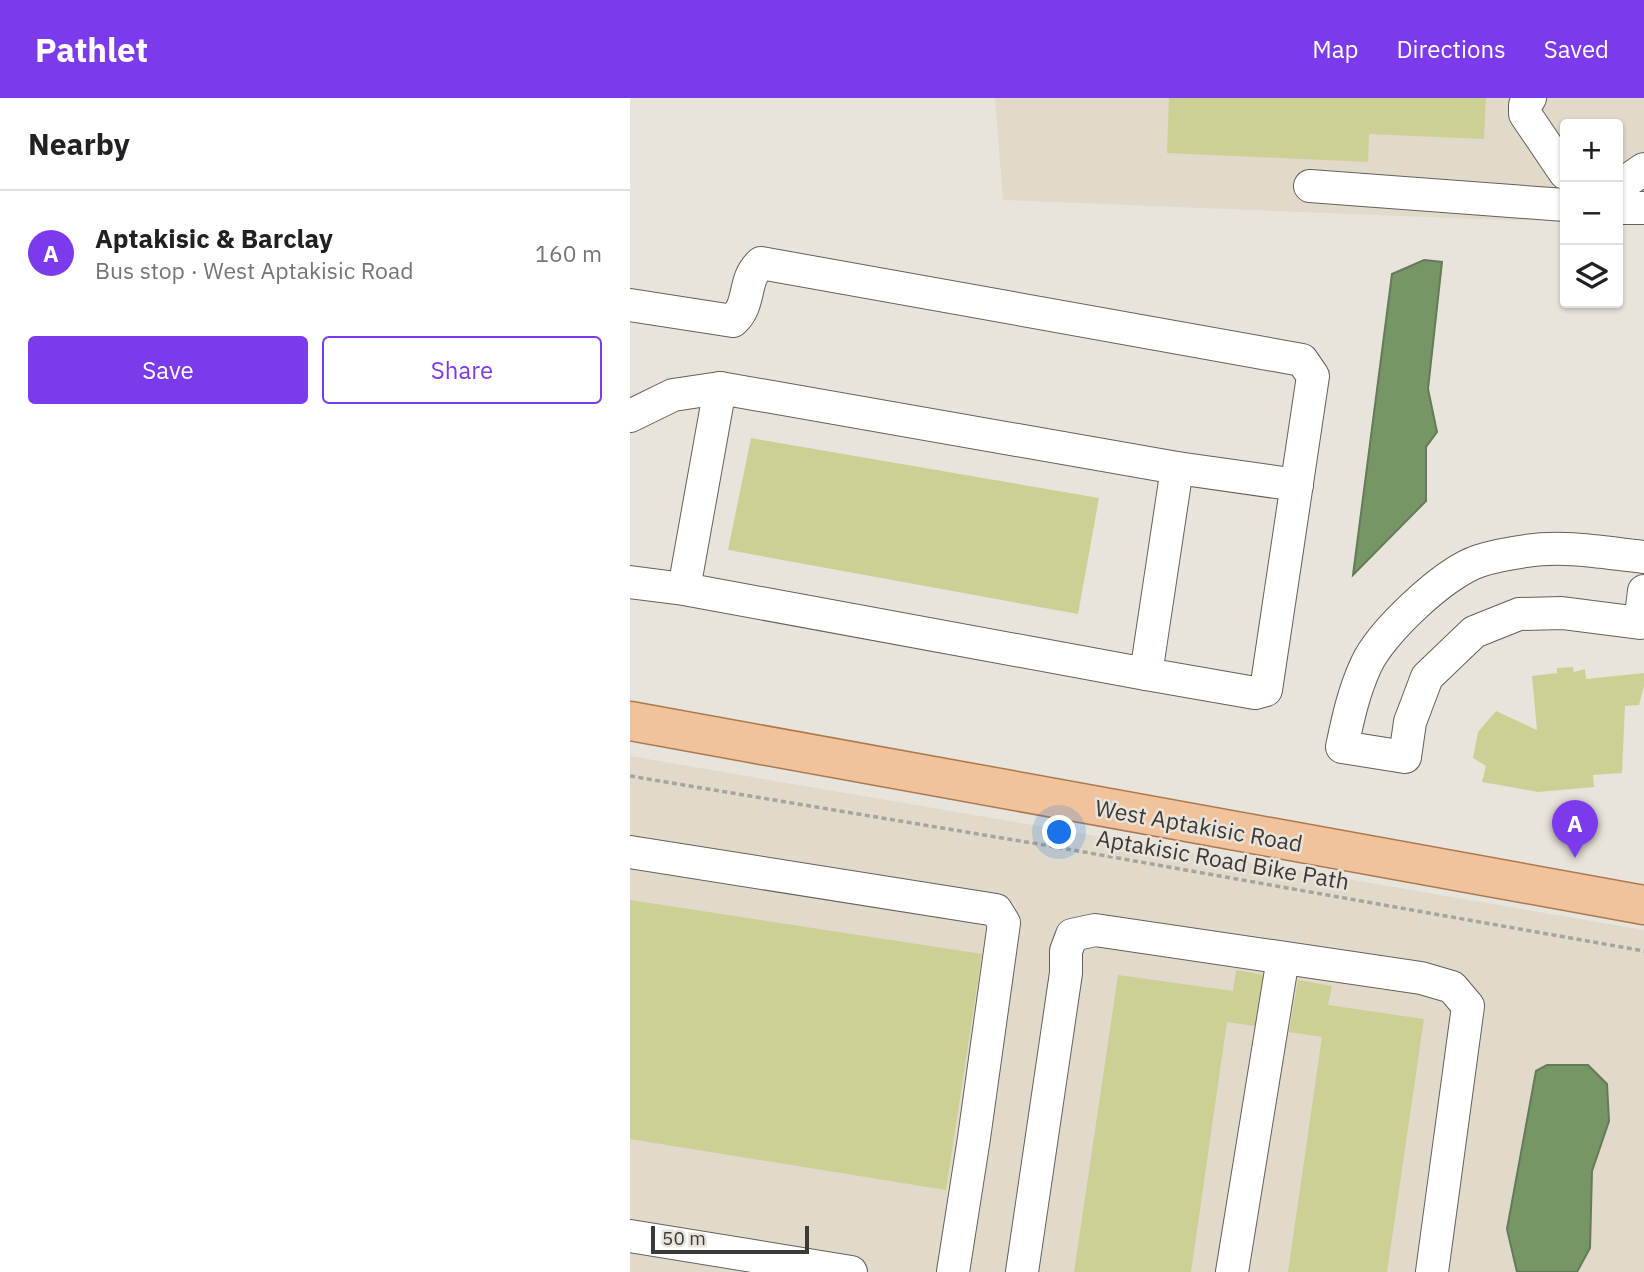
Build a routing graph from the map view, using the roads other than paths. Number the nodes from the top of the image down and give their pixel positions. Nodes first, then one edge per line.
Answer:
1 (1530, 98) edge
2 (1560, 166) edge
3 (1644, 169) edge
4 (1623, 184) edge
5 (1310, 186) dead end
6 (1560, 205) edge
7 (1623, 208) edge
8 (1644, 208) edge
9 (630, 305) edge
10 (720, 388) junction
11 (630, 416) edge
12 (1177, 468) junction
13 (1297, 485) junction
14 (1644, 557) edge
15 (630, 582) edge
16 (684, 589) junction
17 (1644, 591) edge
18 (1146, 674) junction
19 (630, 721) edge
20 (630, 852) edge
21 (1644, 905) edge
22 (1283, 958) junction
23 (630, 1236) edge
24 (851, 1272) edge
25 (953, 1272) edge
26 (1022, 1272) edge
27 (1232, 1272) edge
28 (1432, 1272) edge

1 - 2 lane
3 - 4 lane
5 - 6 lane
7 - 8 lane
9 - 13 lane
10 - 11 lane
10 - 12 lane
10 - 16 lane
12 - 13 lane
12 - 18 lane
13 - 18 lane
14 - 17 lane
15 - 16 lane
16 - 18 lane
19 - 21 main road, West Aptakisic Road
20 - 25 lane
22 - 26 lane
22 - 27 lane
22 - 28 lane
23 - 24 lane

